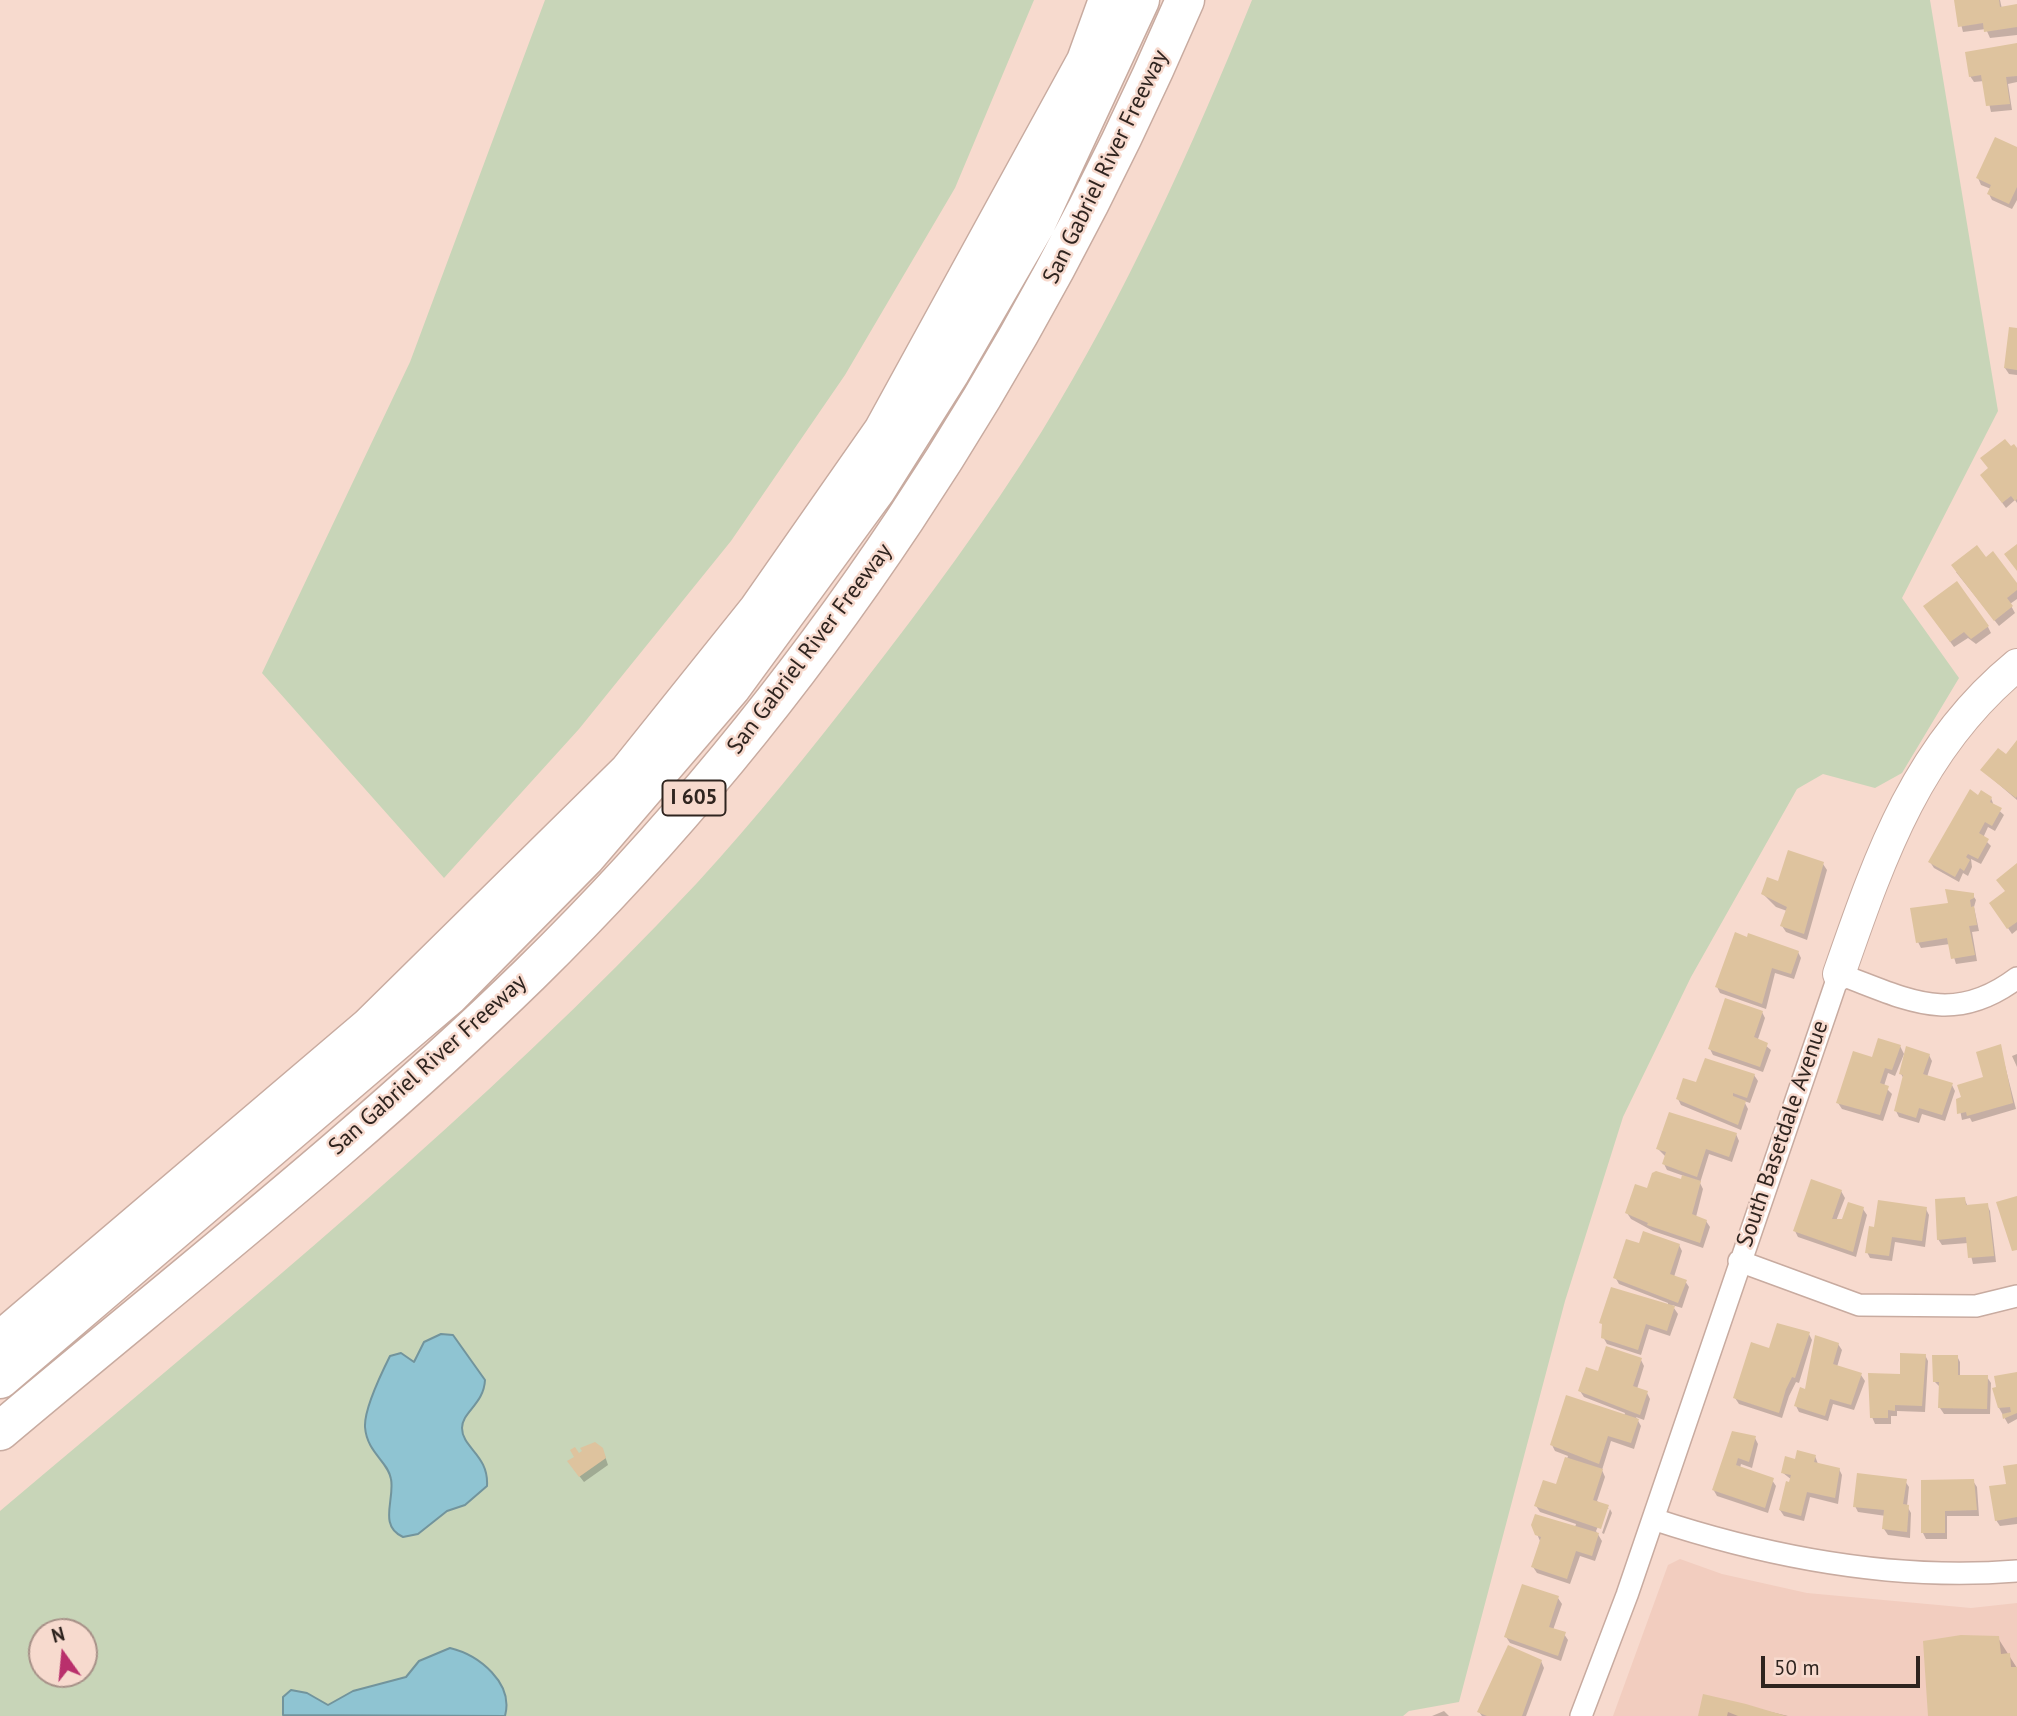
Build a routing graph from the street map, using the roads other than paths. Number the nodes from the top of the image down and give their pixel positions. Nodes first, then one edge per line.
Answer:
1 (1108, 0) edge
2 (1140, 0) edge
3 (1162, 0) edge
4 (1185, 0) edge
5 (2017, 665) edge
6 (1839, 974) junction
7 (2017, 978) edge
8 (1739, 1261) junction
9 (2017, 1296) edge
10 (0, 1341) edge
11 (0, 1379) edge
12 (0, 1399) edge
13 (0, 1431) edge
14 (1653, 1519) junction
15 (2017, 1571) edge
16 (1581, 1716) edge

1 - 10 highway, I 605
2 - 11 highway
3 - 12 highway
4 - 13 highway, San Gabriel River Freeway / I 605
5 - 6 street, South Basetdale Avenue
6 - 7 street
6 - 8 street, South Basetdale Avenue
8 - 9 street
8 - 14 street, South Basetdale Avenue
14 - 15 street
14 - 16 street, South Basetdale Avenue

